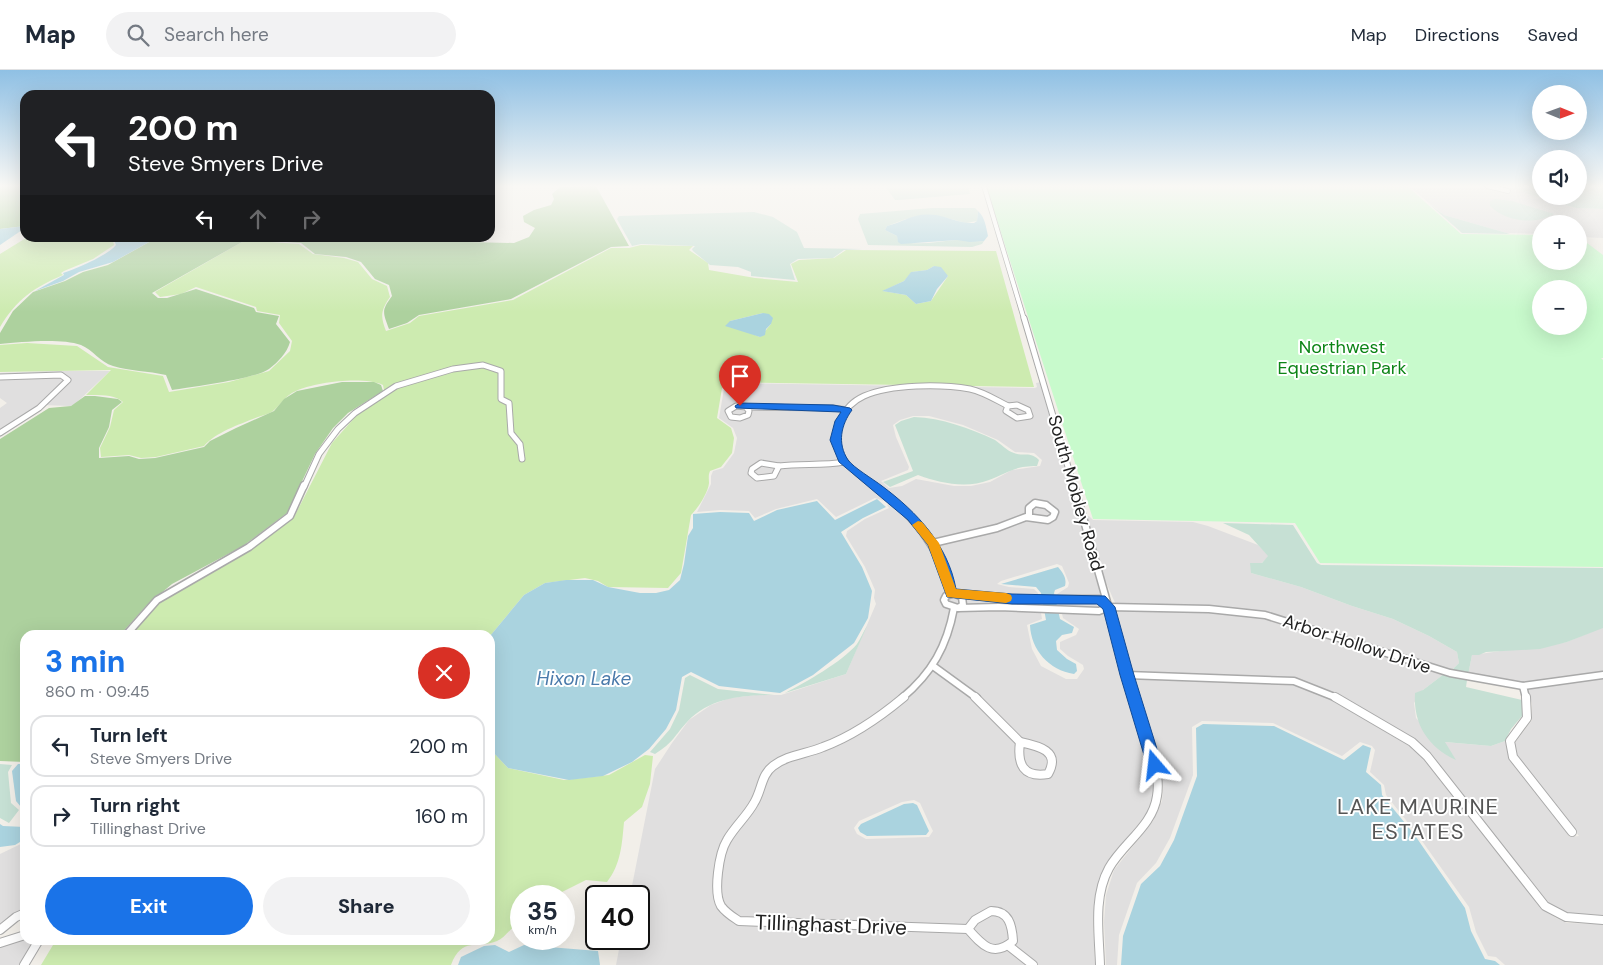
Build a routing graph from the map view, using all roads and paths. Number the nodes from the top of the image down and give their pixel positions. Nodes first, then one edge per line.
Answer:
1 (997, 228) edge
2 (0, 377) edge
3 (1008, 406) dead end
4 (746, 407) dead end
5 (847, 410) junction
6 (0, 433) edge
7 (522, 459) dead end
8 (844, 462) junction
9 (779, 466) junction
10 (1029, 517) junction
11 (933, 543) junction
12 (954, 594) junction
13 (1050, 600) junction
14 (1109, 607) junction
15 (956, 608) junction
16 (1052, 610) junction
17 (130, 630) edge
18 (933, 666) junction
19 (1603, 674) edge
20 (1127, 675) junction
21 (1523, 686) junction
22 (1020, 742) junction
23 (1572, 832) dead end
24 (20, 915) edge
25 (1603, 920) edge
26 (968, 929) junction
27 (0, 930) edge
28 (20, 937) edge
29 (0, 943) edge
30 (36, 945) edge
31 (1009, 946) junction
32 (24, 965) edge
33 (1034, 965) edge
34 (1100, 965) edge

1 - 14 street, South Mobley Road
2 - 6 street
3 - 5 street
4 - 5 street
5 - 8 street
7 - 17 street
8 - 9 street
8 - 11 street, Tillinghast Drive
9 - 9 street
10 - 10 street
10 - 11 street
11 - 12 street, Tillinghast Drive
12 - 13 street
12 - 15 street, Tillinghast Drive
12 - 15 street, Tillinghast Drive
13 - 14 street
13 - 16 street
14 - 16 street
14 - 20 street, South Mobley Road
14 - 21 street, Arbor Hollow Drive
15 - 16 street
15 - 18 street, Tillinghast Drive
18 - 22 street
18 - 26 street, Tillinghast Drive
19 - 21 street, Arbor Hollow Drive
20 - 25 street
20 - 34 street, South Mobley Road
21 - 23 street
22 - 22 street
24 - 27 street
26 - 31 street
26 - 31 street
28 - 29 street
30 - 32 street
31 - 33 street

